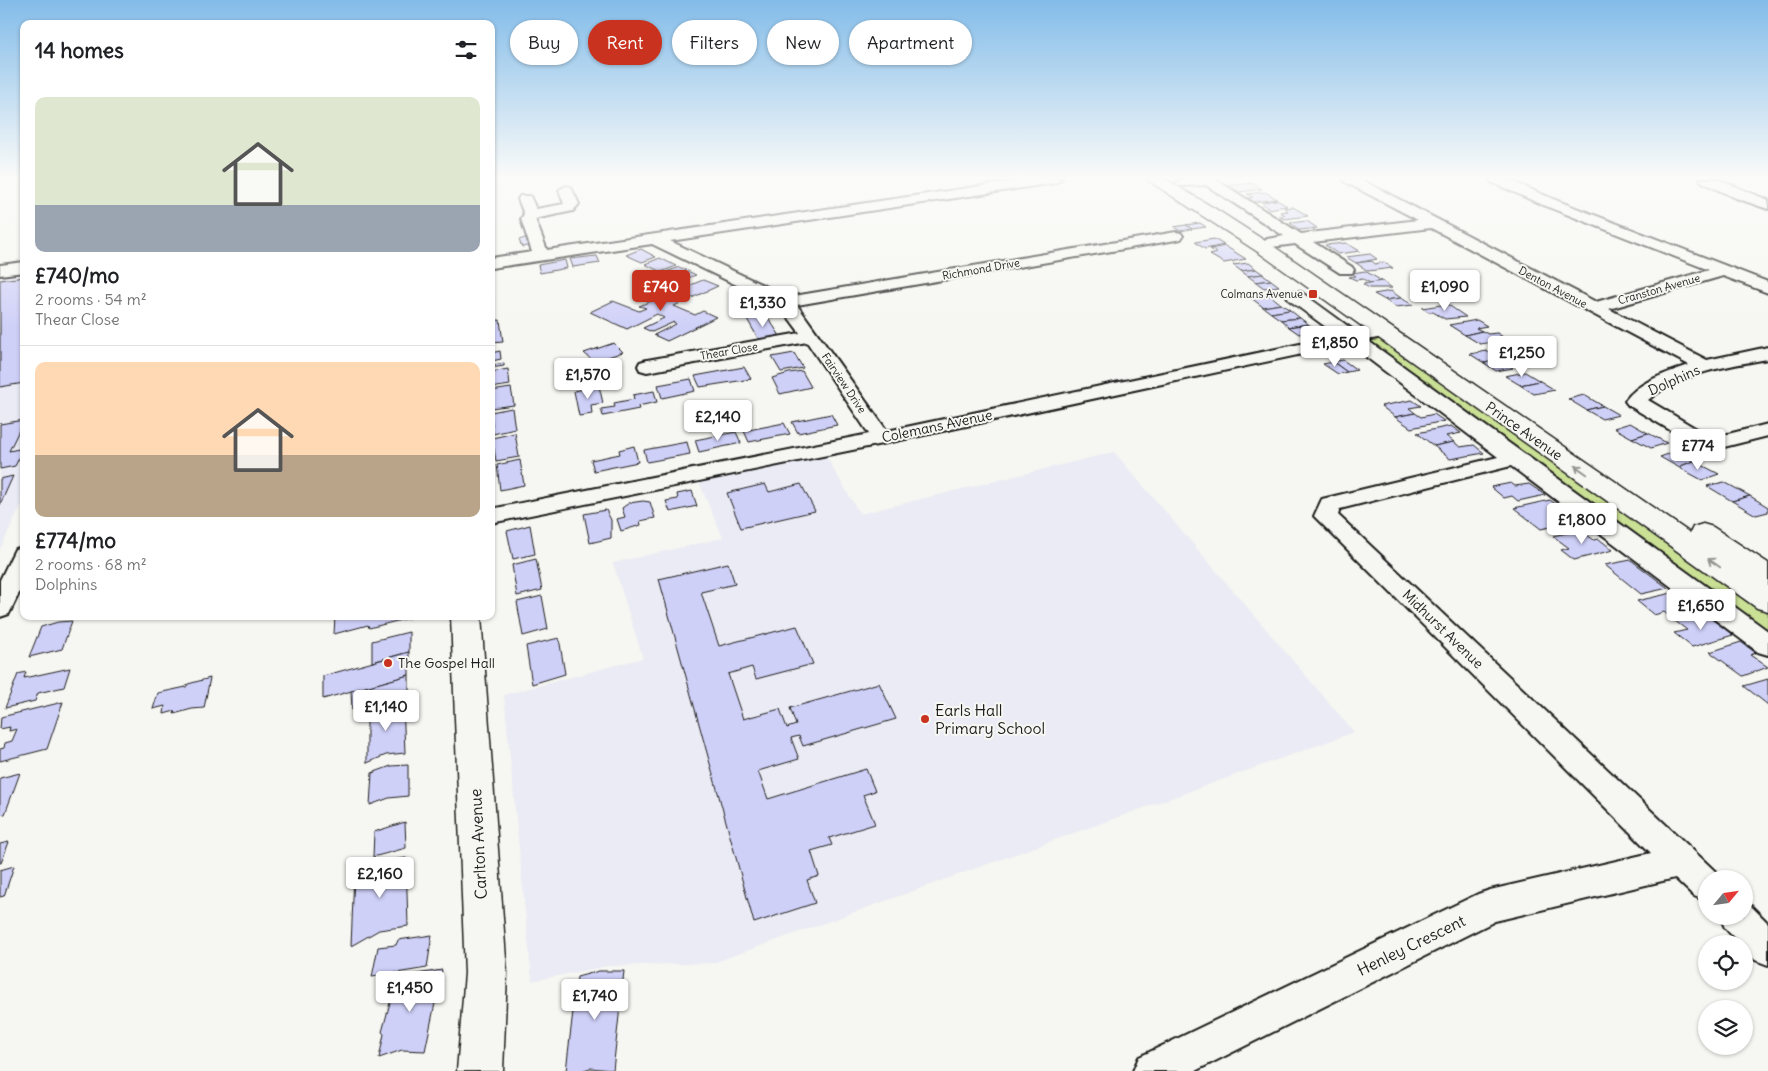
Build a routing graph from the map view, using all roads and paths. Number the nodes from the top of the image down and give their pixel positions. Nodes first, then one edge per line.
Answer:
1 (532, 229) edge
2 (721, 229) edge
3 (1234, 229) edge
4 (1252, 229) edge
5 (1284, 229) edge
6 (1383, 229) edge
7 (1444, 229) edge
8 (1617, 229) edge
9 (1176, 236) dead end
10 (654, 239) junction
11 (1300, 239) junction
12 (1272, 242) junction
13 (541, 256) junction
14 (495, 262) edge
15 (20, 268) edge
16 (0, 270) edge
17 (1346, 270) dead end
18 (1724, 271) junction
19 (1768, 288) edge
20 (1295, 296) dead end
21 (786, 302) junction
22 (1593, 308) junction
23 (1382, 332) junction
24 (812, 336) junction
25 (1352, 338) junction
26 (1768, 354) edge
27 (647, 366) dead end
28 (1704, 366) junction
29 (1768, 430) edge
30 (882, 438) junction
31 (1515, 459) junction
32 (495, 515) edge
33 (20, 567) edge
34 (1768, 577) edge
35 (11, 593) edge
36 (1768, 601) edge
37 (466, 620) edge
38 (1768, 645) edge
39 (1694, 873) edge
40 (1746, 925) edge
41 (1768, 948) edge
42 (480, 1071) edge
43 (1154, 1071) edge

1 - 13 street
2 - 10 street
3 - 23 main road, Prince Avenue
4 - 12 main road, Prince Avenue
5 - 11 street, Prince Avenue
6 - 11 street
7 - 22 street, Denton Avenue
8 - 18 street
9 - 21 street, Richmond Drive
10 - 13 street
10 - 21 street, Fairview Drive
11 - 12 street
11 - 17 street, Prince Avenue
12 - 34 main road, Prince Avenue
13 - 14 street
15 - 16 street
18 - 19 street
18 - 22 street, Cranston Avenue
20 - 25 street
21 - 24 street, Fairview Drive
22 - 28 street, Denton Avenue
23 - 25 street, Colemans Avenue
36 -> 23 main road, Prince Avenue
24 - 27 street, Thear Close
24 - 30 street, Fairview Drive
25 - 30 street, Colemans Avenue
25 - 31 street
26 - 28 street, Dolphins
28 - 29 street, Dolphins
30 - 32 street, Colemans Avenue
31 - 38 street
31 - 39 street, Midhurst Avenue
33 - 35 street
37 - 42 main road, Carlton Avenue
39 - 43 street, Henley Crescent
40 - 41 street

